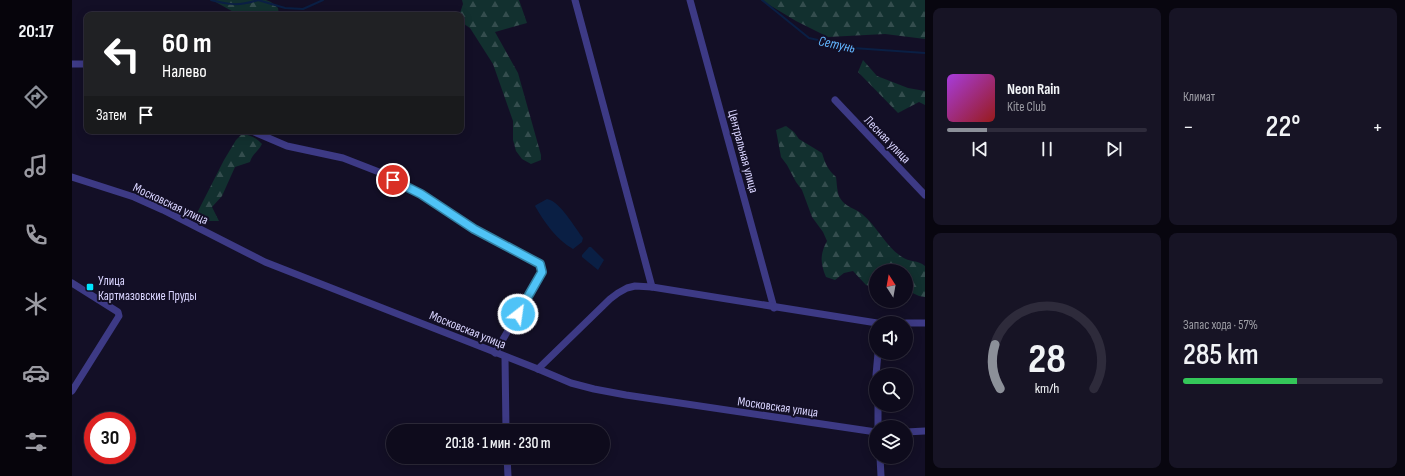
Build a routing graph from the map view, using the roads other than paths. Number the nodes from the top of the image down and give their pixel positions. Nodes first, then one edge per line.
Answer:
1 (575, 0) edge
2 (690, 0) edge
3 (72, 64) edge
4 (84, 64) edge
5 (835, 100) dead end
6 (259, 134) edge
7 (72, 177) edge
8 (925, 195) edge
9 (72, 283) edge
10 (652, 287) junction
11 (774, 308) junction
12 (869, 322) edge
13 (913, 323) edge
14 (925, 323) edge
15 (496, 353) junction
16 (505, 357) junction
17 (538, 369) junction
18 (72, 391) edge
19 (506, 424) edge
20 (869, 431) edge
21 (925, 431) edge
22 (913, 432) edge
23 (507, 464) edge
24 (880, 464) edge
25 (508, 476) edge
26 (881, 476) edge

1 - 10 street
2 - 11 street, Центральная улица
3 - 4 street
5 - 8 street, Лесная улица
6 - 15 street
7 - 15 street, Московская улица
9 - 18 street
10 - 11 street
10 - 17 street
11 - 12 street
13 - 14 street
15 - 16 street, Московская улица
16 - 17 street, Московская улица
16 - 19 street
17 - 20 street, Московская улица
21 - 22 street
23 - 25 street
24 - 26 street

